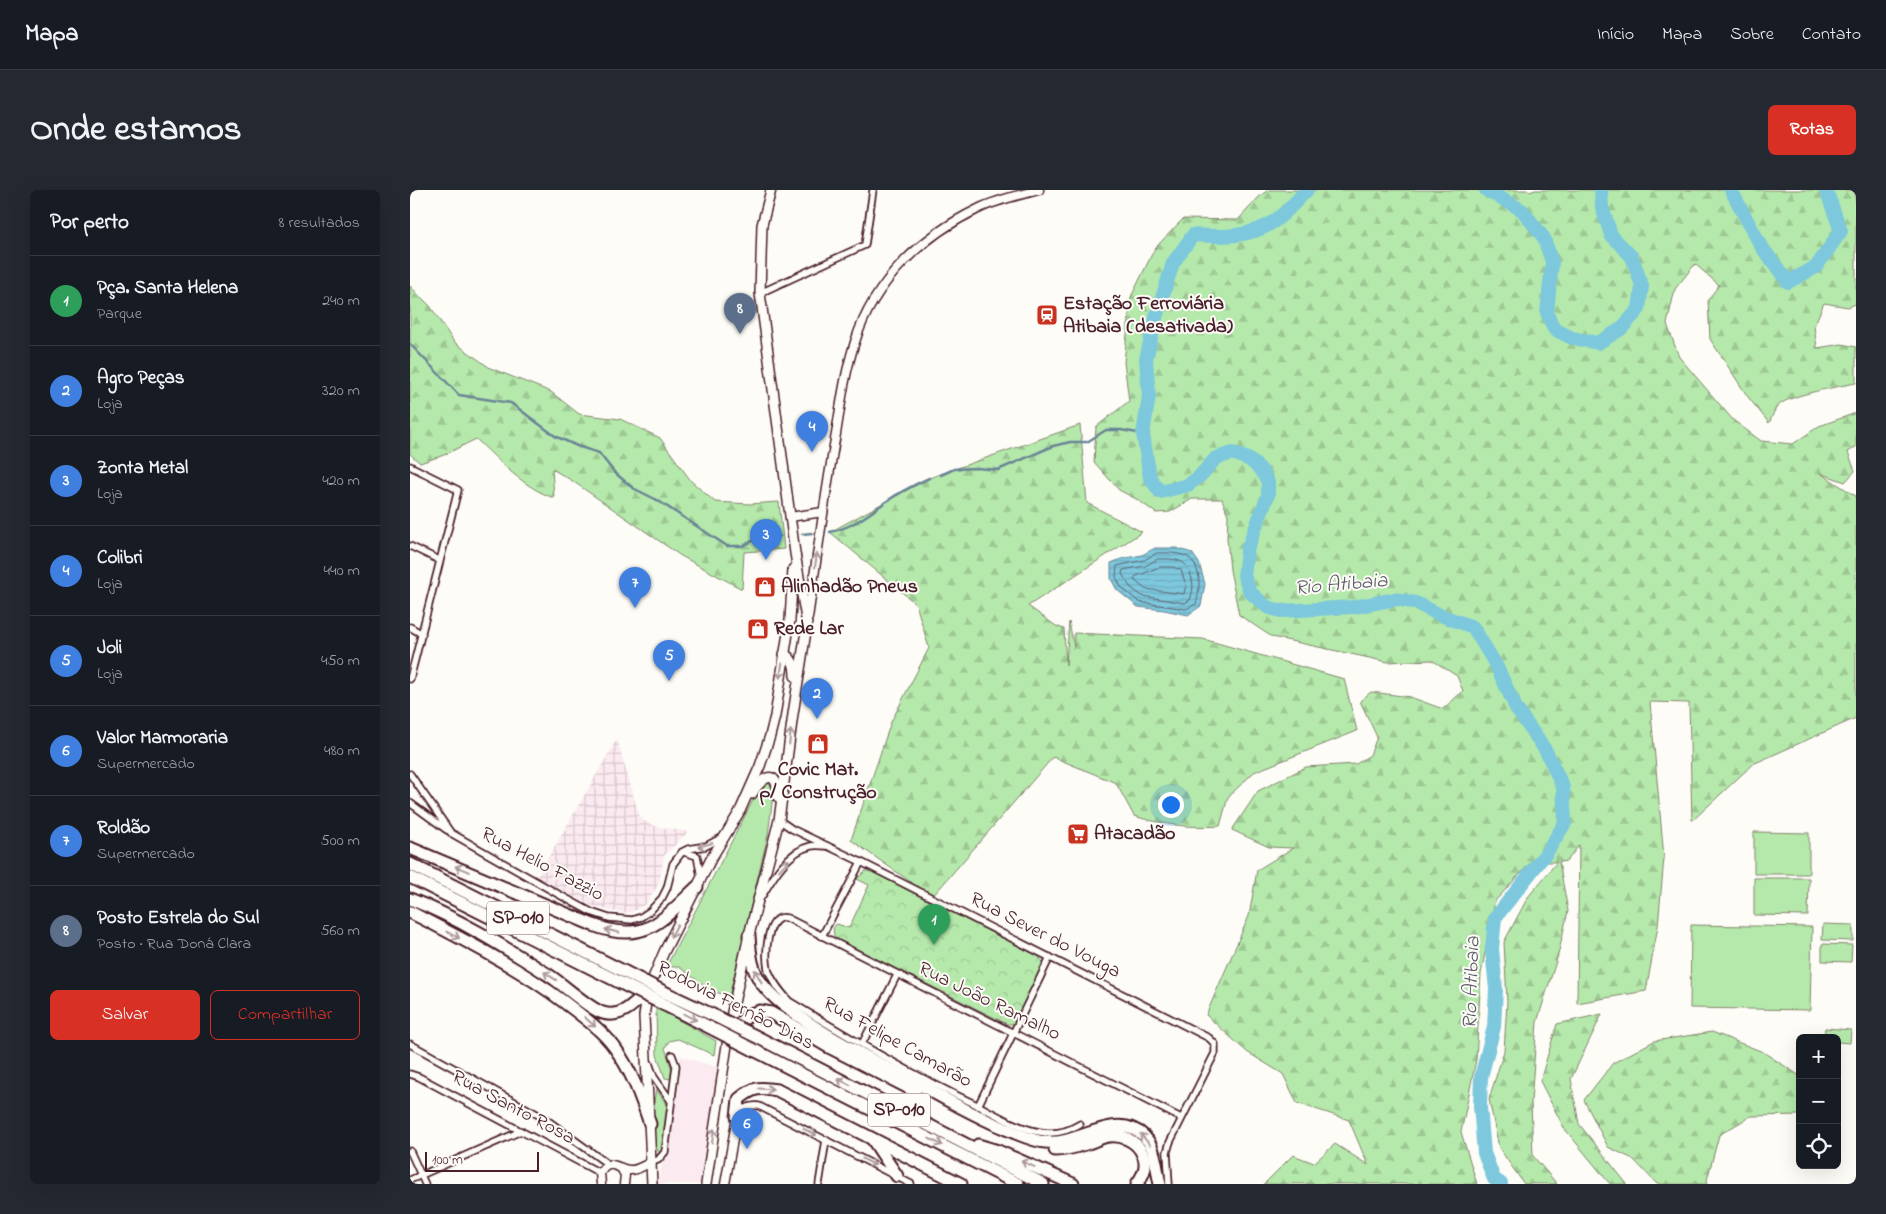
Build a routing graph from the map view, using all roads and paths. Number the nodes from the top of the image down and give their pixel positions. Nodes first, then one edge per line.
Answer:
1 (771, 190) edge
2 (873, 190) edge
3 (1039, 190) edge
4 (760, 293) junction
5 (410, 466) edge
6 (823, 512) junction
7 (790, 517) junction
8 (410, 546) edge
9 (794, 553) junction
10 (439, 560) junction
11 (807, 625) junction
12 (410, 627) edge
13 (422, 634) junction
14 (784, 654) junction
15 (410, 679) edge
16 (793, 714) junction
17 (410, 774) edge
18 (410, 803) edge
19 (740, 810) junction
20 (780, 818) junction
21 (451, 833) junction
22 (726, 834) junction
23 (829, 846) junction
24 (410, 848) edge
25 (682, 852) junction
26 (860, 862) junction
27 (410, 864) edge
28 (410, 879) edge
29 (699, 882) junction
30 (410, 899) edge
31 (757, 904) junction
32 (410, 912) edge
33 (782, 917) joint
34 (749, 935) junction
35 (822, 936) junction
36 (1050, 957) junction
37 (898, 975) junction
38 (622, 977) junction
39 (648, 990) junction
40 (667, 999) junction
41 (729, 1032) junction
42 (1014, 1032) junction
43 (410, 1044) edge
44 (862, 1044) junction
45 (672, 1055) dead end
46 (647, 1059) junction
47 (410, 1074) edge
48 (671, 1100) junction
49 (978, 1106) junction
50 (737, 1117) junction
51 (1181, 1118) junction
52 (650, 1124) junction
53 (1080, 1124) dead end
54 (521, 1130) junction
55 (950, 1136) junction
56 (872, 1138) junction
57 (826, 1140) junction
58 (410, 1151) edge
59 (652, 1162) junction
60 (609, 1165) junction
61 (621, 1168) junction
62 (600, 1173) junction
63 (421, 1175) junction
64 (897, 1176) junction
65 (410, 1180) edge
66 (600, 1183) edge
67 (425, 1184) edge
68 (624, 1184) edge
69 (652, 1184) edge
70 (706, 1184) edge
71 (725, 1184) edge
72 (819, 1184) edge
73 (911, 1184) edge
74 (961, 1184) edge
75 (1018, 1184) edge
76 (1043, 1184) edge
77 (1073, 1184) edge
78 (1137, 1184) edge
79 (1160, 1184) edge
80 (1169, 1184) edge

1 - 4 main road
2 - 4 street
3 - 6 street
4 - 7 main road
5 - 10 street
6 - 7 street
11 -> 6 street
7 - 9 main road
8 - 10 street
9 - 11 main road
9 - 14 main road
10 - 13 street
11 - 16 main road
12 - 13 street
13 - 15 street
14 - 16 main road
14 -> 19 main road
20 -> 16 main road
17 - 21 street, Rua Helio Fazzio
18 - 21 street
19 - 20 main road
19 - 22 main road
20 - 23 street, Rua Sever do Vouga
20 - 31 main road
21 - 25 street, Rua Helio Fazzio
22 -> 25 street
22 - 29 main road
23 - 26 street, Rua Sever do Vouga
31 -> 23 street
29 -> 24 highway
25 - 29 street
26 - 35 street
26 - 36 street, Rua Sever do Vouga
27 - 38 highway, Rodovia Fernão Dias / SP-010
28 - 38 highway, Rodovia Fernão Dias / SP-010
29 -> 39 main road
39 -> 30 highway
31 - 34 main road
32 -> 52 highway
33 - 35 street, Rua João Ramalho
33 - 44 street, Rua Felipe Camarão
34 - 41 main road
79 -> 34 highway
35 - 37 street, Rua João Ramalho
36 - 42 street
36 - 51 street, Rua Sever do Vouga
37 - 42 street, Rua João Ramalho
37 - 44 street
38 - 40 highway, Rodovia Fernão Dias / SP-010, bridge
39 - 46 main road
55 -> 40 highway, Rodovia Fernão Dias / SP-010, bridge
40 -> 75 highway, Rodovia Fernão Dias / SP-010, bridge
70 -> 41 main road
41 - 78 highway
42 - 49 street
42 - 51 street, Rua João Ramalho
43 - 60 street
44 - 49 street, Rua Felipe Camarão
45 - 48 street
46 - 48 street
46 - 52 main road
47 - 54 street, Rua Santo Rosa
48 - 59 street
49 - 53 street, Rua Felipe Camarão
50 -> 56 highway
50 -> 57 street
50 - 71 street
51 - 80 street
52 - 59 main road
54 - 62 street, Rua Santo Rosa
54 - 63 street
55 - 76 highway, Rodovia Fernão Dias / SP-010
77 -> 55 highway
56 - 64 highway
56 - 74 highway
57 -> 64 street
57 - 72 street
58 - 63 street
59 - 61 street
59 - 69 main road
60 - 61 street
60 - 62 street
61 - 68 street
62 - 66 street
63 - 65 street
63 - 67 street
64 - 73 street

